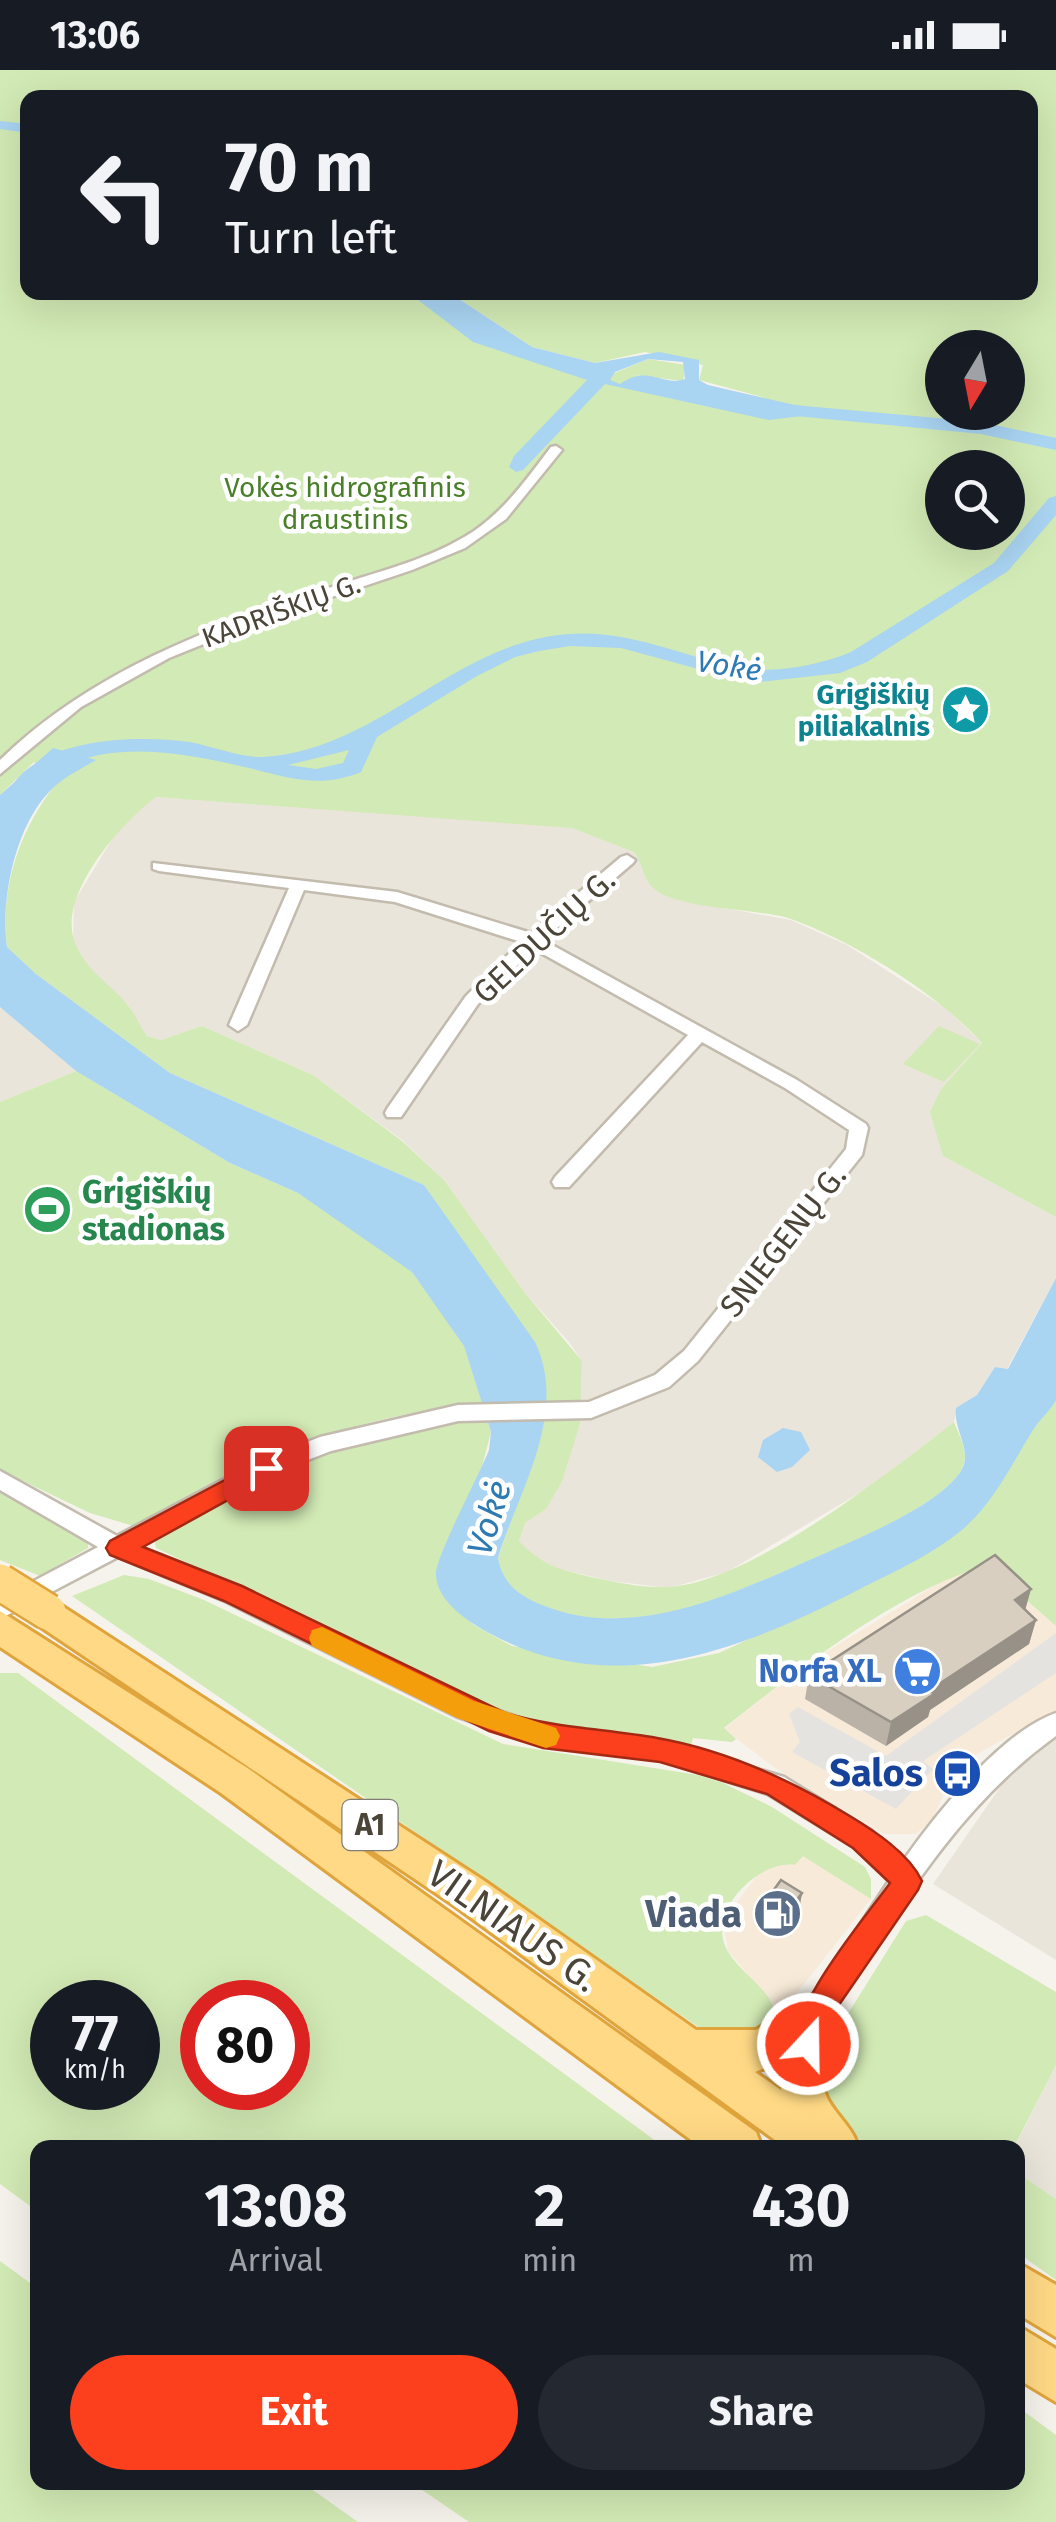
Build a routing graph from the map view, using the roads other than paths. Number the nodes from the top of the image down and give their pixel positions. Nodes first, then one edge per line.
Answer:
1 (556, 450) dead end
2 (0, 769) edge
3 (628, 860) dead end
4 (159, 866) dead end
5 (299, 883) junction
6 (534, 939) junction
7 (238, 1025) dead end
8 (700, 1033) junction
9 (394, 1113) dead end
10 (562, 1182) dead end
11 (0, 1480) edge
12 (119, 1548) junction
13 (0, 1582) edge
14 (4, 1624) edge
15 (1056, 1723) edge
16 (908, 1881) junction
17 (817, 2012) junction
18 (686, 2049) junction
19 (729, 2140) edge
20 (813, 2140) edge
21 (833, 2140) edge
22 (1025, 2291) edge
23 (1056, 2314) edge
24 (1025, 2355) edge
25 (1056, 2378) edge

1 - 2 street, KADRIŠKIŲ G.
3 - 6 street, GELDUČIŲ G.
4 - 5 street, SNIEGENŲ G.
5 - 6 street, SNIEGENŲ G.
5 - 7 street
6 - 8 street, SNIEGENŲ G.
6 - 9 street, GELDUČIŲ G.
8 - 10 street
8 - 12 street, SNIEGENŲ G.
11 - 12 street
12 - 14 street, SNIEGENŲ G.
12 - 16 street
13 - 18 highway, VILNIAUS G. / A1, bridge
14 - 19 highway, VILNIAUS G. / A1
15 - 16 street
16 - 17 street
17 - 18 highway
17 - 21 highway
18 - 20 highway, VILNIAUS G. / A1
22 - 23 highway
24 - 25 highway

